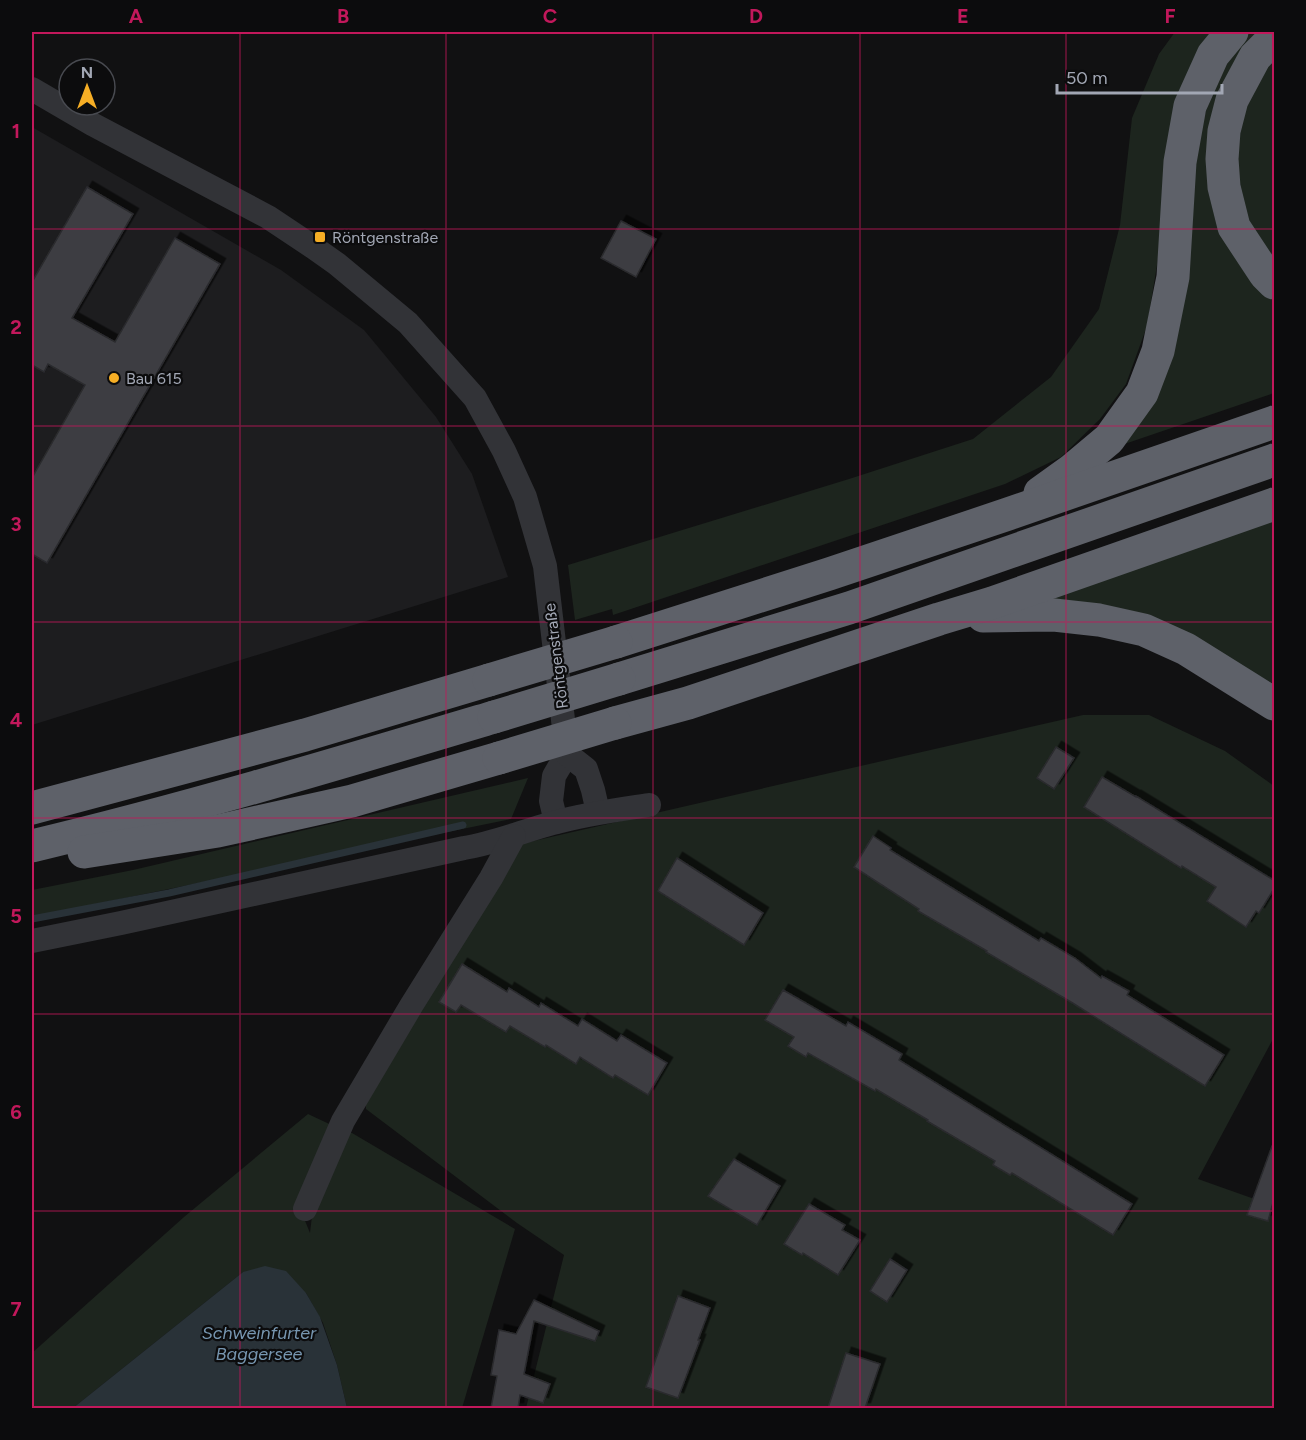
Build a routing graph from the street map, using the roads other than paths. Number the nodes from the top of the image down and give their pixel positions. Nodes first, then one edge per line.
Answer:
1 (1232, 32) edge
2 (1275, 38) edge
3 (32, 89) edge
4 (1275, 283) edge
5 (1275, 422) edge
6 (1275, 460) edge
7 (1275, 504) edge
8 (1008, 514) junction
9 (939, 619) junction
10 (1275, 704) edge
11 (567, 753) junction
12 (649, 805) dead end
13 (32, 808) edge
14 (598, 812) junction
15 (556, 822) junction
16 (514, 836) junction
17 (32, 846) edge
18 (32, 856) edge
19 (32, 941) edge
20 (306, 1209) dead end

1 - 8 highway
2 - 4 highway
3 - 11 street, Röntgenstraße
5 - 8 highway
6 - 17 highway, bridge
7 - 9 highway
8 - 13 highway, bridge
9 - 10 highway
9 - 18 highway, bridge
11 - 14 street
11 - 15 street
12 - 14 street
14 - 15 street
15 - 16 street
16 - 19 street
16 - 20 street

